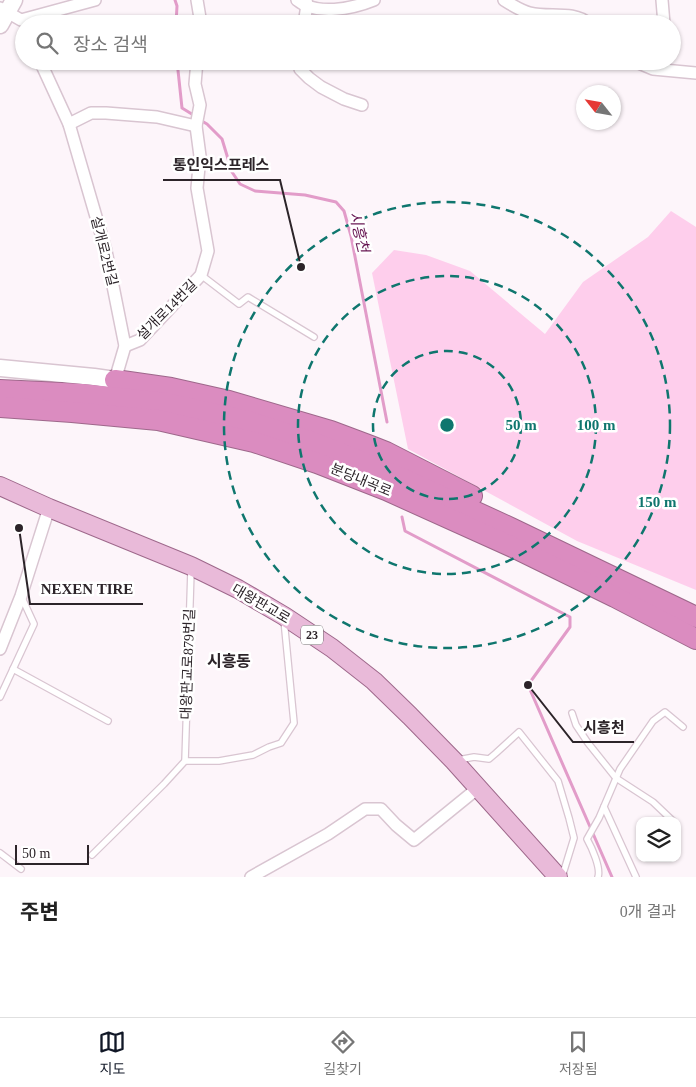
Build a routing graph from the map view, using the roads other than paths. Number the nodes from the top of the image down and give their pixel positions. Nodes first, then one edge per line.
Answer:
1 (95, 0) edge
2 (197, 0) edge
3 (374, 0) edge
4 (504, 0) edge
5 (662, 0) edge
6 (303, 2) edge
7 (11, 15) edge
8 (200, 15) edge
9 (304, 15) edge
10 (557, 15) edge
11 (663, 15) edge
12 (44, 70) edge
13 (196, 70) edge
14 (301, 70) edge
15 (681, 70) edge
16 (696, 74) edge
17 (362, 105) dead end
18 (69, 124) junction
19 (197, 126) junction
20 (202, 275) junction
21 (314, 337) dead end
22 (124, 346) junction
23 (0, 368) edge
24 (115, 380) junction
25 (0, 390) edge
26 (0, 407) edge
27 (0, 486) edge
28 (49, 508) junction
29 (535, 539) junction
30 (191, 566) junction
31 (21, 596) junction
32 (284, 616) junction
33 (696, 617) edge
34 (696, 638) edge
35 (0, 649) edge
36 (13, 669) junction
37 (0, 697) edge
38 (572, 713) dead end
39 (108, 721) dead end
40 (683, 727) dead end
41 (185, 761) junction
42 (454, 761) junction
43 (616, 778) junction
44 (478, 788) junction
45 (604, 807) junction
46 (668, 817) edge
47 (0, 853) edge
48 (92, 855) dead end
49 (21, 869) dead end
50 (251, 877) edge
51 (560, 877) edge
52 (598, 877) edge
53 (636, 877) edge

1 - 7 street
2 - 8 street
3 - 6 street
4 - 10 street
5 - 11 street
6 - 9 street
12 - 18 street, 설개로2번길
13 - 19 street, 설개로14번길
14 - 17 street
15 - 16 street
18 - 19 street
18 - 22 street, 설개로2번길
19 - 20 street, 설개로14번길
20 - 21 lane
20 - 22 street, 설개로14번길
22 - 24 street, 설개로2번길
23 - 24 street
24 - 29 highway
25 - 29 highway, 분당내곡로
26 - 34 highway, 분당내곡로
27 - 28 main road, 대왕판교로 / 23
28 - 30 main road, 대왕판교로 / 23
28 - 31 street
29 - 33 highway, 분당내곡로
30 - 32 main road, 대왕판교로 / 23
30 - 41 lane, 대왕판교로879번길
31 - 35 street
31 - 36 lane
32 - 41 lane
32 - 42 main road, 대왕판교로 / 23
36 - 37 lane
36 - 39 lane
38 - 43 lane
40 - 43 lane
41 - 48 lane
42 - 44 main road, 대왕판교로 / 23
42 - 51 lane
43 - 45 lane
43 - 46 lane
44 - 50 street
44 - 51 main road, 대왕판교로 / 23
45 - 52 lane
45 - 53 lane
47 - 49 lane

